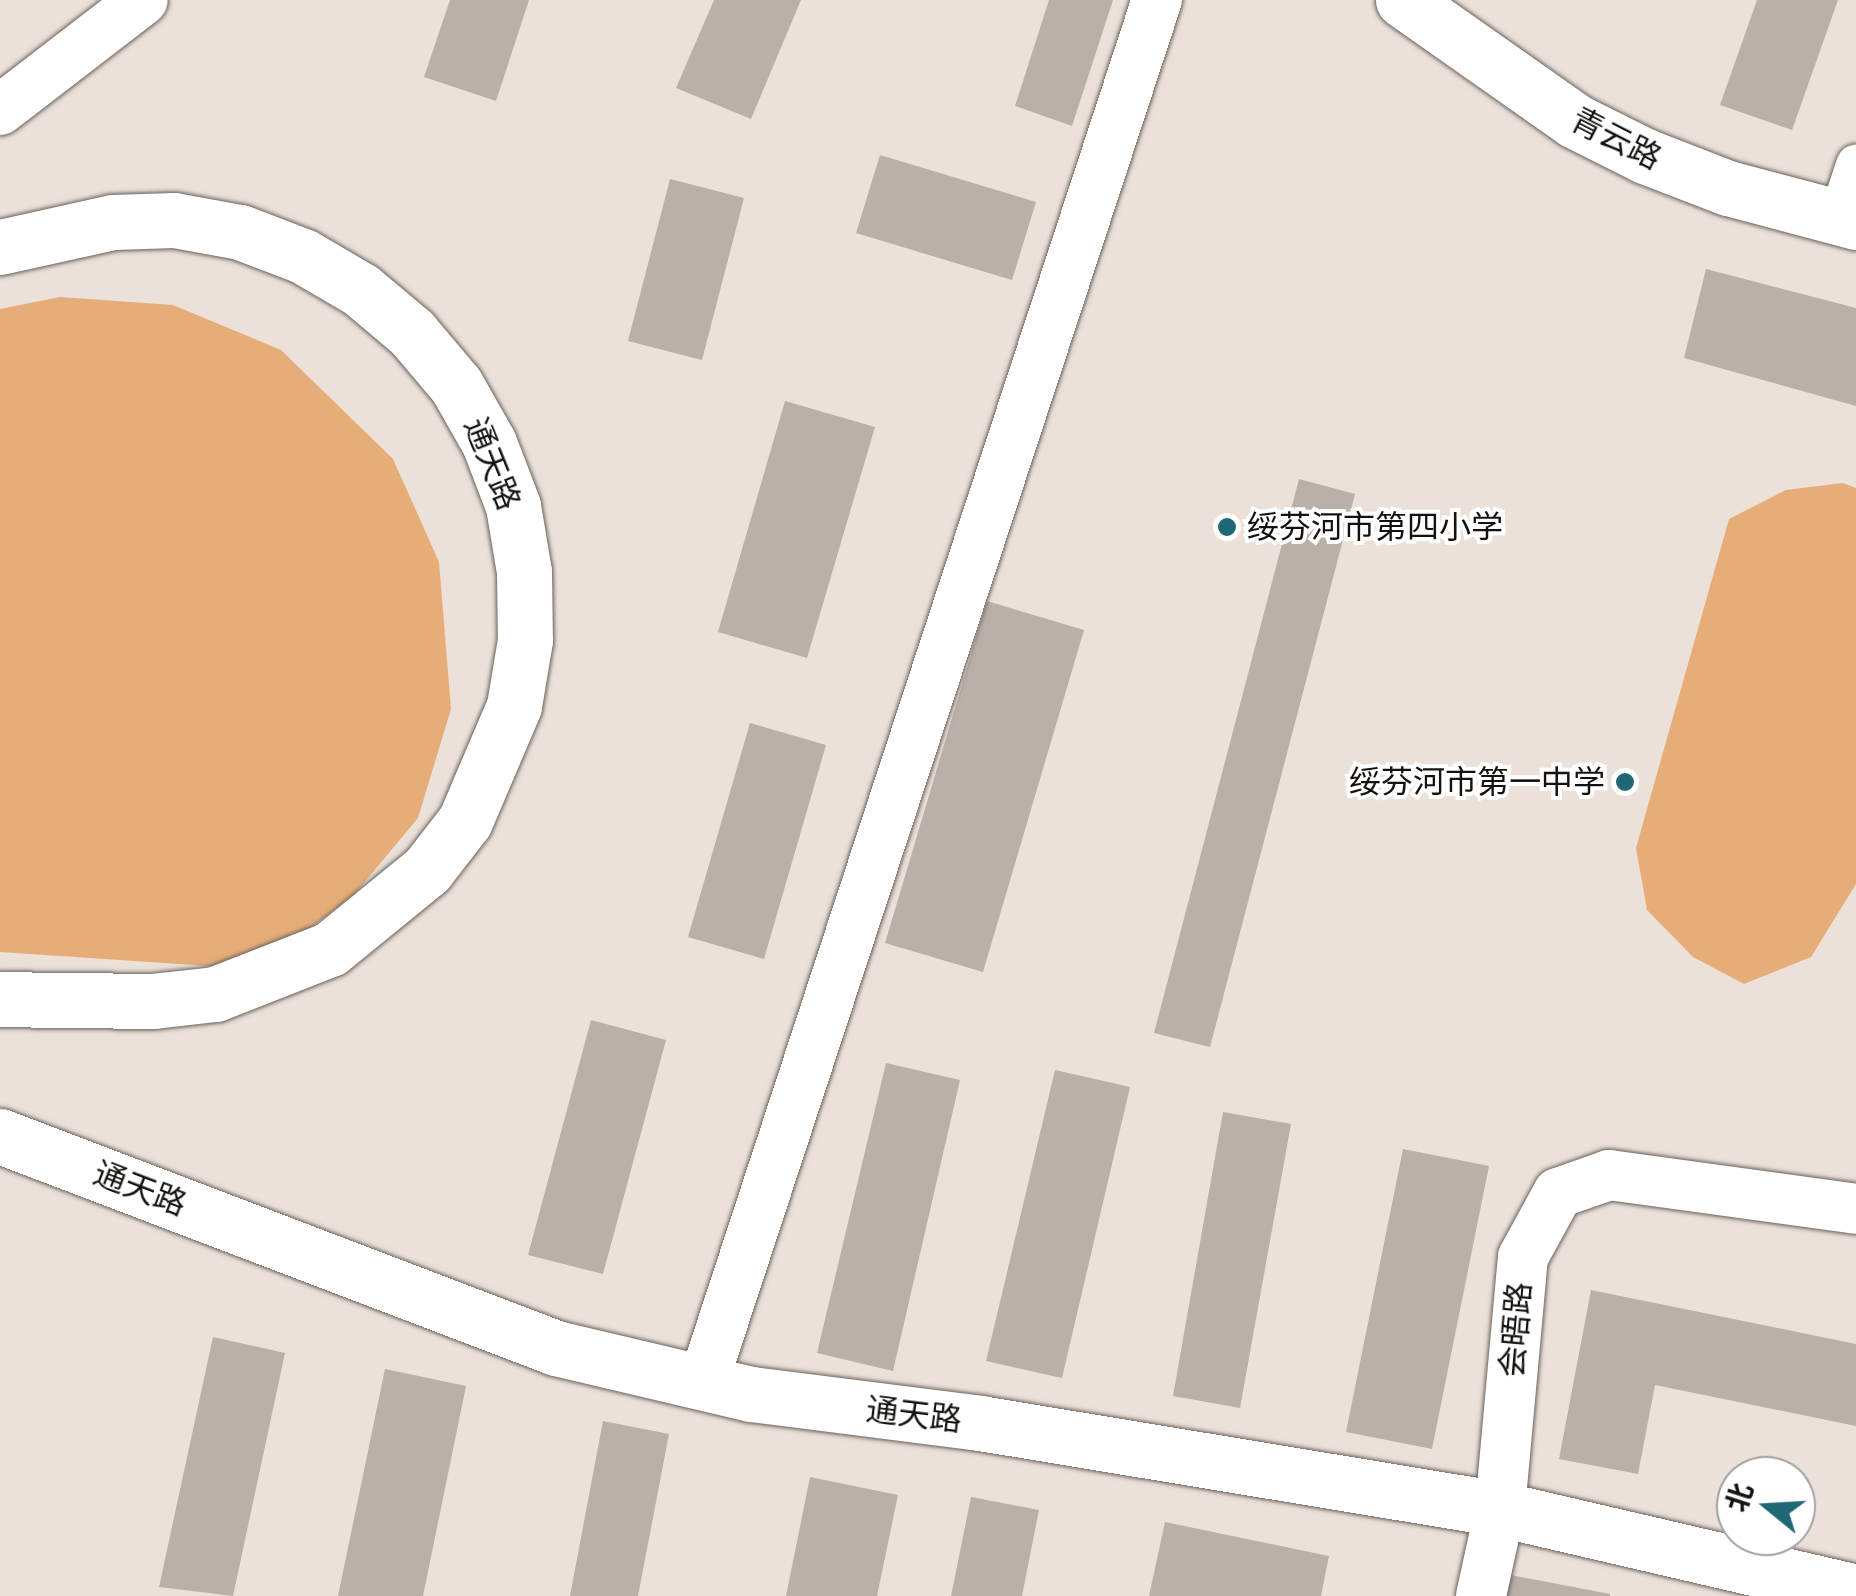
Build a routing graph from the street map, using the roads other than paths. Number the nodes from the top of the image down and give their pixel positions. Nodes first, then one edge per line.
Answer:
1 (143, 0) edge
2 (1157, 0) edge
3 (1404, 0) edge
4 (0, 110) edge
5 (1856, 165) edge
6 (1847, 220) edge
7 (0, 247) edge
8 (0, 999) edge
9 (0, 1136) edge
10 (1856, 1209) edge
11 (702, 1383) junction
12 (1500, 1509) junction
13 (1856, 1592) edge
14 (1480, 1596) edge

1 - 4 street
2 - 11 street
3 - 6 main road, 青云路
5 - 6 street
7 - 8 main road, 通天路
9 - 11 main road, 通天路
10 - 12 street, 会晤路
11 - 12 main road, 通天路
12 - 13 main road, 通天路
12 - 14 street, 会晤路

